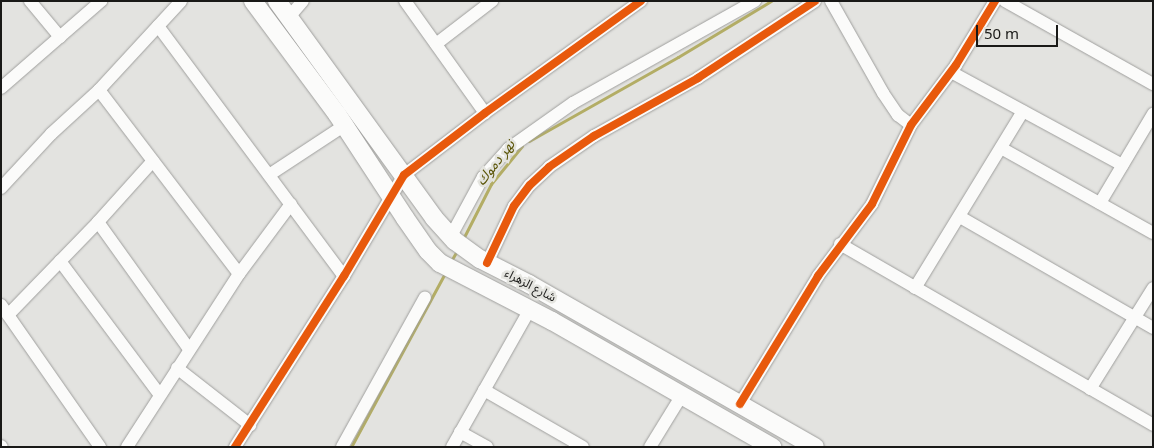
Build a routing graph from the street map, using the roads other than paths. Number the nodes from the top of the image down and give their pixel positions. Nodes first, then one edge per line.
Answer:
1 (30, 1) edge
2 (101, 1) edge
3 (181, 1) edge
4 (253, 1) edge
5 (277, 1) edge
6 (303, 1) edge
7 (405, 1) edge
8 (492, 1) edge
9 (641, 1) edge
10 (815, 1) edge
11 (831, 1) edge
12 (995, 1) edge
13 (1005, 1) edge
14 (747, 3) edge
15 (289, 18) junction
16 (158, 26) junction
17 (60, 37) junction
18 (436, 44) junction
19 (951, 72) junction
20 (1153, 84) edge
21 (1, 88) edge
22 (100, 90) junction
23 (1023, 111) junction
24 (485, 113) junction
25 (1153, 114) edge
26 (345, 125) junction
27 (912, 125) junction
28 (1001, 148) junction
29 (153, 161) junction
30 (1122, 165) junction
31 (269, 175) junction
32 (404, 175) junction
33 (1, 188) edge
34 (392, 198) junction
35 (291, 204) junction
36 (1100, 204) junction
37 (960, 217) junction
38 (98, 222) junction
39 (1153, 233) edge
40 (453, 239) junction
41 (840, 244) junction
42 (60, 261) junction
43 (483, 261) junction
44 (239, 274) junction
45 (344, 276) junction
46 (915, 288) junction
47 (1153, 288) edge
48 (425, 297) dead end
49 (530, 309) junction
50 (4, 310) edge
51 (1134, 318) junction
52 (1153, 328) edge
53 (189, 349) junction
54 (177, 368) junction
55 (1090, 389) junction
56 (484, 390) junction
57 (160, 395) junction
58 (682, 395) junction
59 (740, 404) junction
60 (250, 425) junction
61 (1153, 425) edge
62 (460, 432) junction
63 (749, 441) edge
64 (100, 447) edge
65 (127, 447) edge
66 (235, 447) edge
67 (342, 447) edge
68 (452, 447) edge
69 (486, 447) edge
70 (582, 447) edge
71 (650, 447) edge
72 (772, 447) edge
73 (815, 447) edge

1 - 17 street
2 - 17 street
3 - 16 street
4 - 26 main road, شارع الزهراء
5 - 15 main road, شارع الزهراء
6 - 15 street
7 - 18 street
8 - 18 street
9 - 24 street
10 - 43 street
11 - 27 street
12 - 19 street
13 - 20 street
14 - 40 street
15 - 32 main road, شارع الزهراء
16 - 22 street
16 - 31 street
17 - 21 street
18 - 24 street
19 - 23 street
19 - 27 street
22 - 29 street
22 - 33 street
23 - 28 street
23 - 30 street
24 - 32 street
25 - 30 street
26 - 31 street
26 - 34 main road, شارع الزهراء
27 - 41 street
28 - 36 street
28 - 37 street
29 - 38 street
29 - 44 street
30 - 36 street
31 - 35 street
32 - 34 street
32 - 40 main road, شارع الزهراء
34 - 45 street
34 - 49 main road, شارع الزهراء
35 - 44 street
35 - 45 street
36 - 39 street
37 - 46 street
37 - 51 street
38 - 42 street
38 - 53 street
40 - 43 main road, شارع الزهراء
41 - 46 street
41 - 59 street
42 - 50 street
42 - 57 street
43 - 59 main road, شارع الزهراء
44 - 53 street
45 - 60 street
46 - 55 street
47 - 51 street
48 - 67 street
49 - 56 street
49 - 58 main road, شارع الزهراء
50 - 64 street
51 - 52 street
51 - 55 street
53 - 54 street
54 - 57 street
54 - 60 street
55 - 61 street
56 - 62 street
56 - 70 street
57 - 65 street
58 - 63 main road, شارع الزهراء
58 - 71 street
59 - 73 main road, شارع الزهراء
60 - 66 street
62 - 68 street
62 - 69 street
63 - 72 main road, شارع الزهراء

